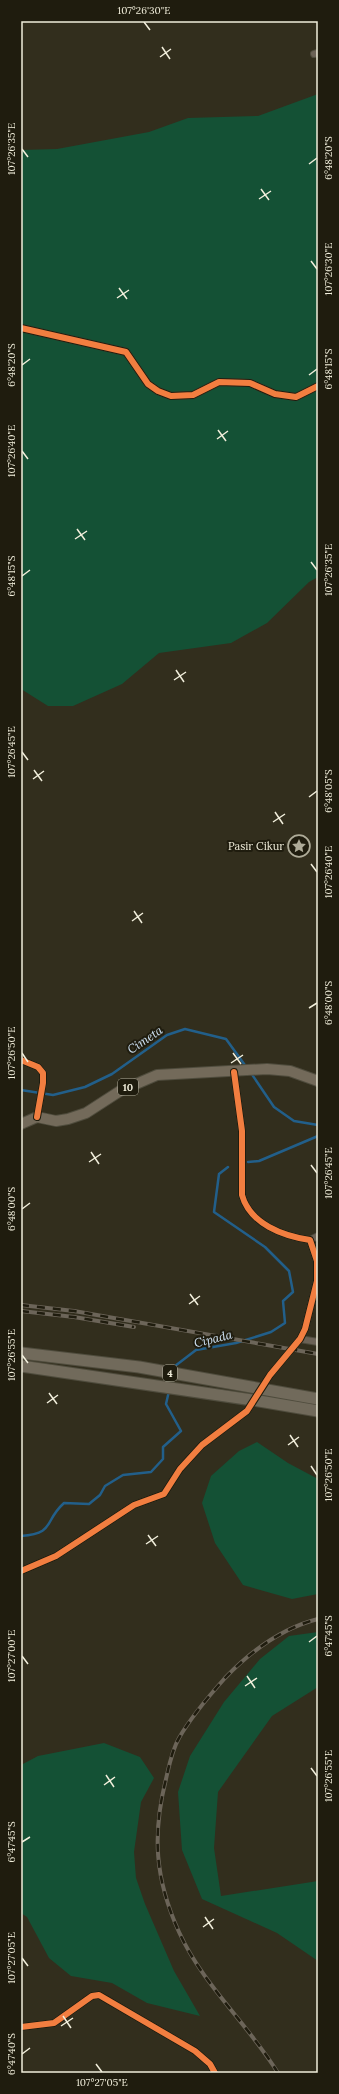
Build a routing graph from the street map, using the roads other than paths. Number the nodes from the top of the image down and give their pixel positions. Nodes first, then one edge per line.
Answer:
1 (21, 328) edge
2 (318, 386) edge
3 (21, 1060) edge
4 (238, 1071) junction
5 (318, 1081) edge
6 (37, 1117) junction
7 (21, 1124) edge
8 (318, 1236) edge
9 (310, 1240) junction
10 (300, 1339) junction
11 (318, 1342) edge
12 (21, 1353) edge
13 (21, 1366) edge
14 (318, 1399) edge
15 (318, 1411) edge
16 (21, 1571) edge
17 (21, 2027) edge
18 (215, 2073) edge

1 - 2 street
3 - 6 street
4 - 5 highway, 10
4 - 6 highway, 10
4 - 9 street
6 - 7 highway
8 - 9 street
9 - 10 street
10 - 11 street
10 - 16 street
12 - 14 highway, 4, bridge
13 - 15 highway, 4, bridge
17 - 18 street

